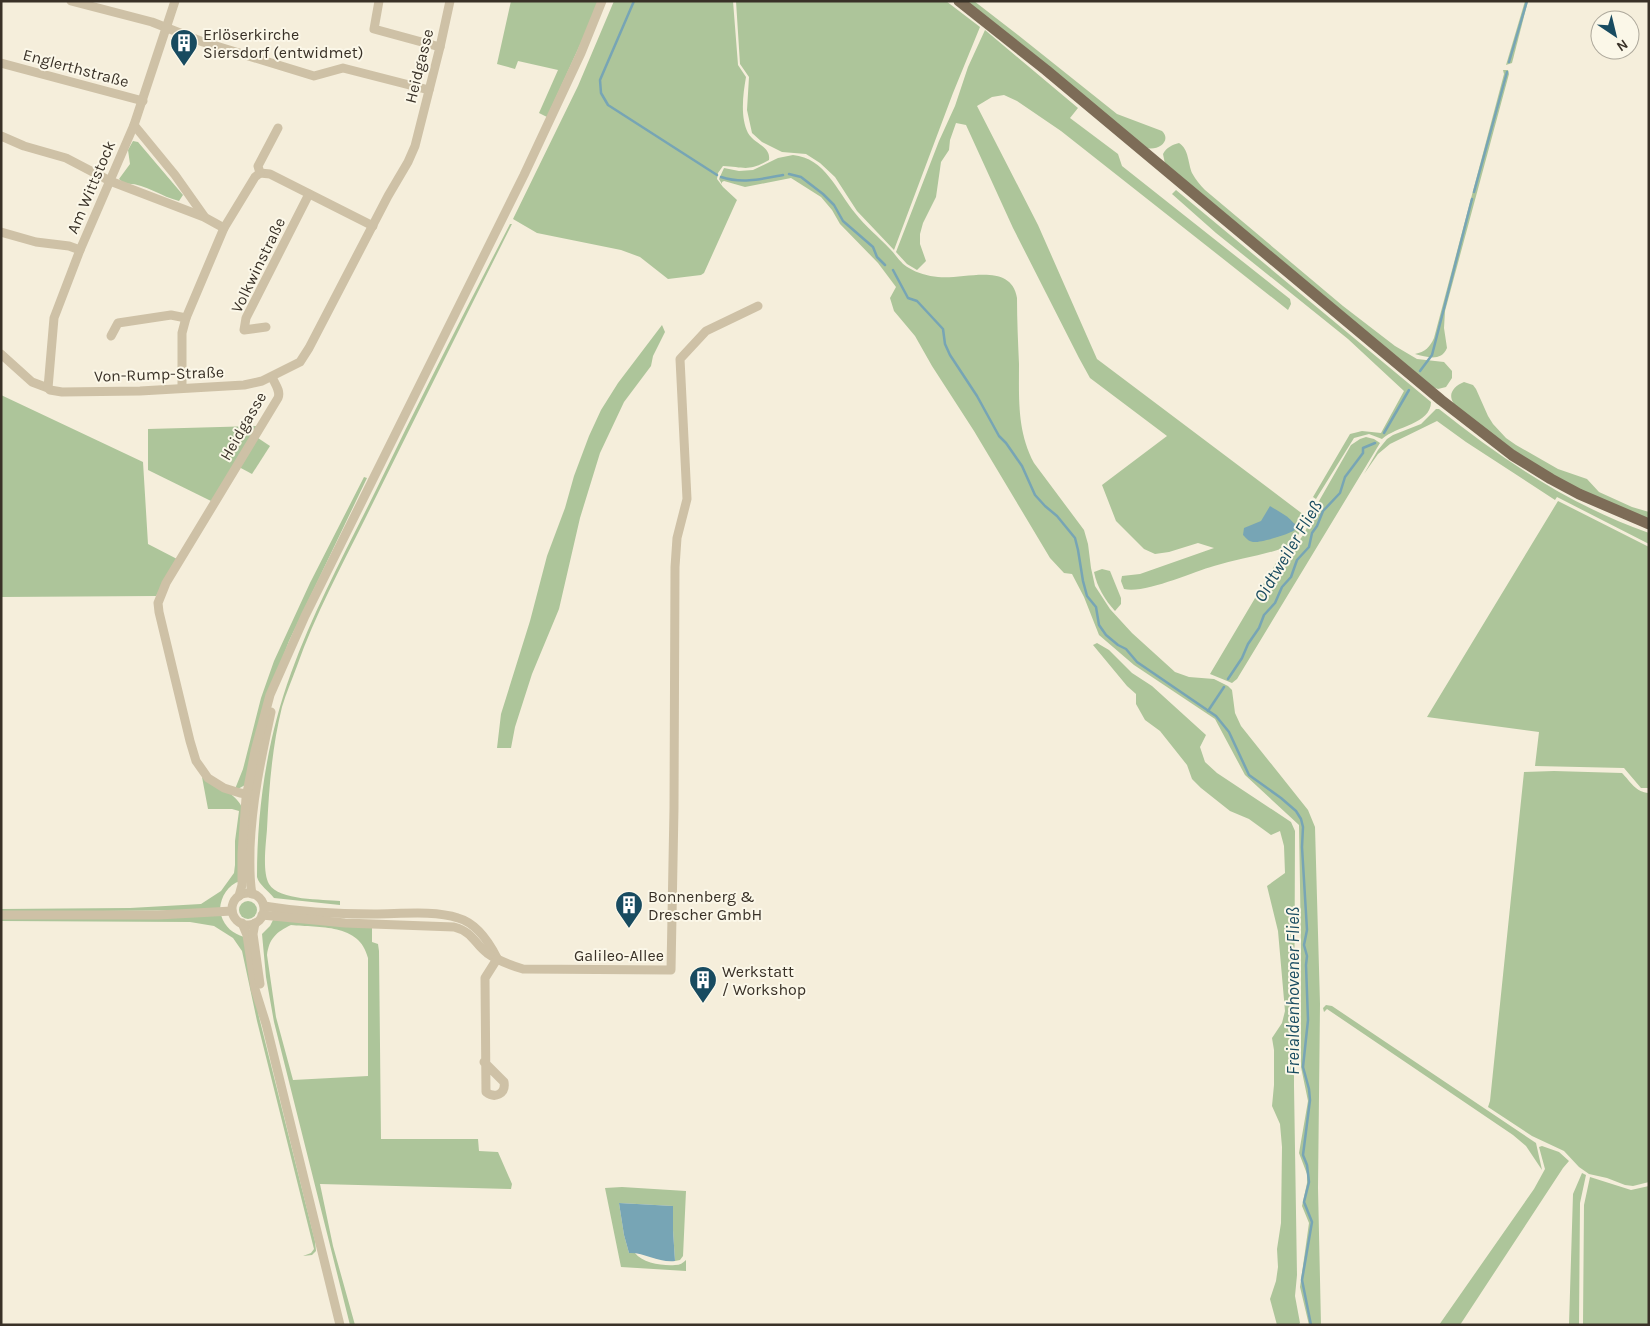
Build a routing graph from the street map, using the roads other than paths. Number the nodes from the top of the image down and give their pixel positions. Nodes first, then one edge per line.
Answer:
1 (71, 1) edge
2 (175, 1) edge
3 (379, 1) edge
4 (450, 1) edge
5 (602, 1) edge
6 (959, 1) edge
7 (167, 28) junction
8 (440, 47) junction
9 (1, 63) edge
10 (429, 90) junction
11 (143, 101) junction
12 (134, 125) junction
13 (278, 128) dead end
14 (1, 136) edge
15 (260, 173) junction
16 (110, 181) junction
17 (309, 194) junction
18 (204, 217) junction
19 (373, 226) junction
20 (224, 228) junction
21 (1, 232) edge
22 (80, 250) junction
23 (758, 306) dead end
24 (186, 318) junction
25 (266, 327) dead end
26 (111, 336) dead end
27 (1, 354) edge
28 (272, 377) junction
29 (48, 388) junction
30 (182, 388) junction
31 (1649, 524) edge
32 (250, 794) junction
33 (252, 894) junction
34 (239, 896) junction
35 (232, 910) junction
36 (263, 911) junction
37 (1, 914) edge
38 (242, 923) junction
39 (255, 923) junction
40 (497, 958) junction
41 (266, 1024) junction
42 (484, 1062) dead end
43 (340, 1325) edge

1 - 7 street
2 - 7 street, Am Wittstock
3 - 8 street
4 - 8 street, Heidgasse
5 - 32 street
6 - 31 main road
7 - 10 street
7 - 11 street, Am Wittstock
8 - 10 street, Heidgasse
9 - 11 street, Englerthstraße
10 - 19 street, Heidgasse
11 - 12 street, Am Wittstock
12 - 16 street, Am Wittstock
12 - 18 street
13 - 15 street
14 - 16 street
15 - 17 street
15 - 20 street
16 - 18 street
16 - 22 street, Am Wittstock
17 - 19 street
17 - 25 street, Volkwinstraße
18 - 20 street
19 - 28 street, Heidgasse
20 - 24 street
21 - 22 street
22 - 29 street, Am Wittstock
23 - 40 street, Galileo-Allee
24 - 26 street
24 - 30 street
27 - 29 street, Von-Rump-Straße
28 - 30 street, Von-Rump-Straße
28 - 32 street, Heidgasse
29 - 30 street, Von-Rump-Straße
32 - 33 street
32 - 34 street
33 - 34 street
33 - 36 street
34 - 35 street
35 - 37 street
35 - 38 street
36 - 39 street
36 - 40 street, Galileo-Allee
38 - 39 street
38 - 41 street
39 - 41 street
40 - 42 street
41 - 43 street

